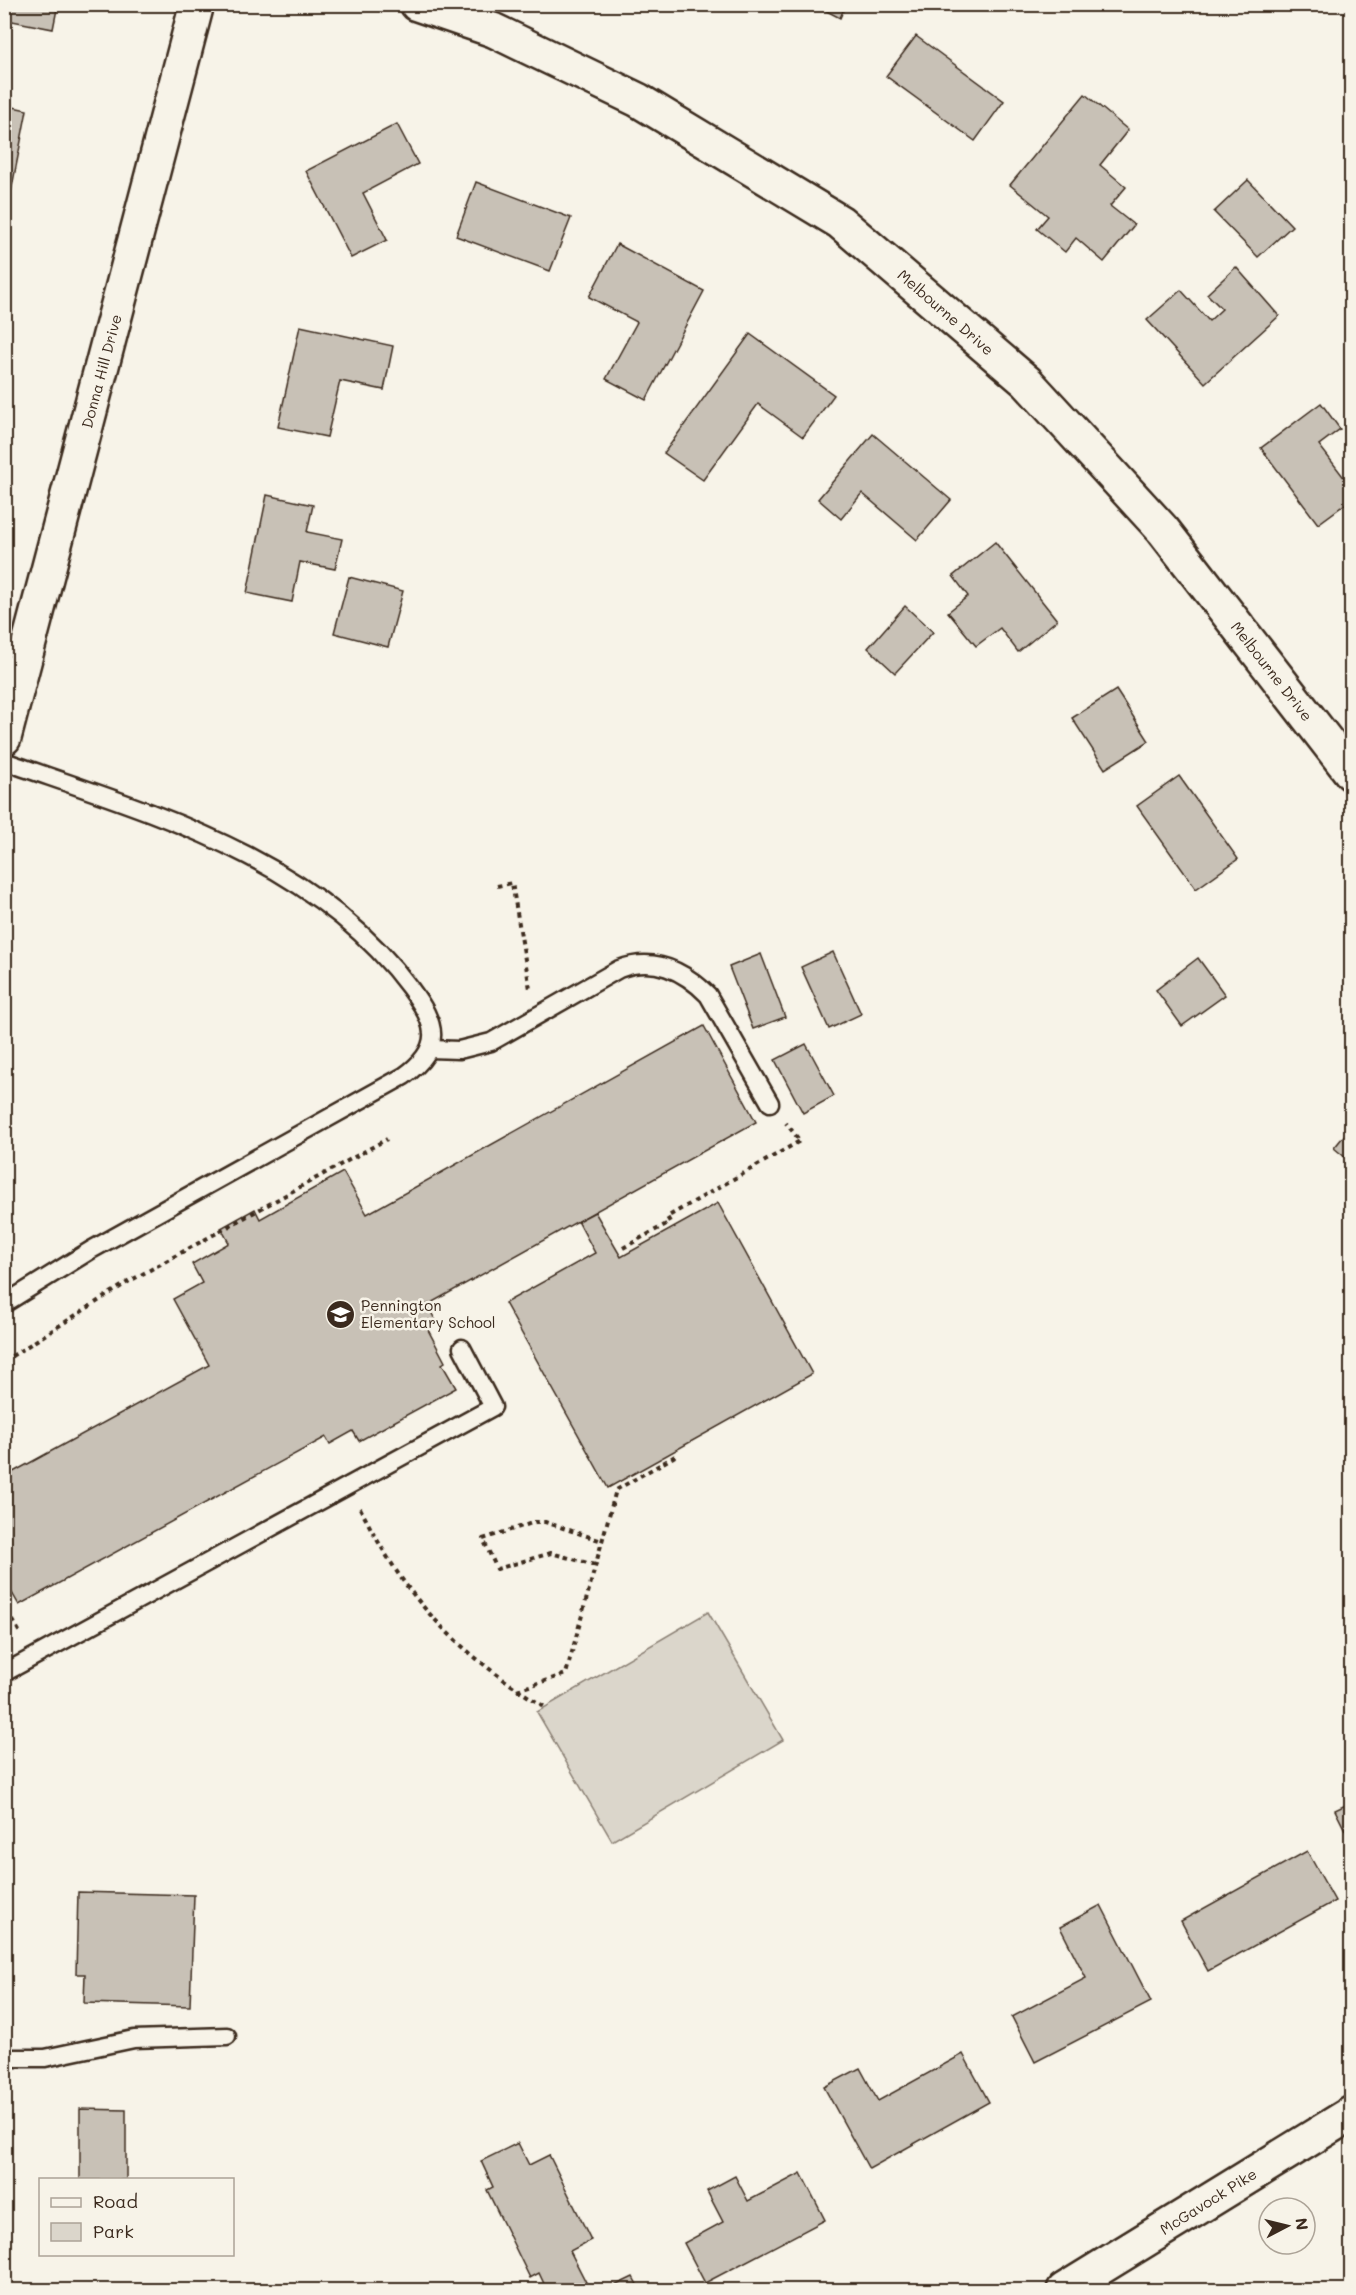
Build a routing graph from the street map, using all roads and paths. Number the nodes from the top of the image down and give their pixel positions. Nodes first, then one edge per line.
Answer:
1 (197, 4) edge
2 (417, 4) edge
3 (4, 738) edge
4 (4, 761) edge
5 (1352, 774) edge
6 (497, 886) dead end
7 (534, 1018) junction
8 (430, 1049) junction
9 (770, 1103) joint
10 (387, 1139) dead end
11 (623, 1248) dead end
12 (4, 1304) edge
13 (462, 1348) dead end
14 (4, 1361) edge
15 (675, 1456) dead end
16 (347, 1487) junction
17 (602, 1541) junction
18 (595, 1565) junction
19 (4, 1673) edge
20 (517, 1690) junction
21 (545, 1707) dead end
22 (227, 2036) dead end
23 (4, 2058) edge
24 (1352, 2113) edge
25 (1065, 2290) edge

1 - 3 street, Donna Hill Drive
2 - 5 street, Melbourne Drive
4 - 8 lane
6 - 7 path
7 - 8 lane
7 - 9 lane
8 - 12 lane
9 - 11 path
10 - 14 path
13 - 16 lane
15 - 17 path
16 - 19 lane
16 - 20 path
17 - 18 path
17 - 18 path
18 - 20 path
20 - 21 path
22 - 23 lane
24 - 25 street, McGavock Pike

